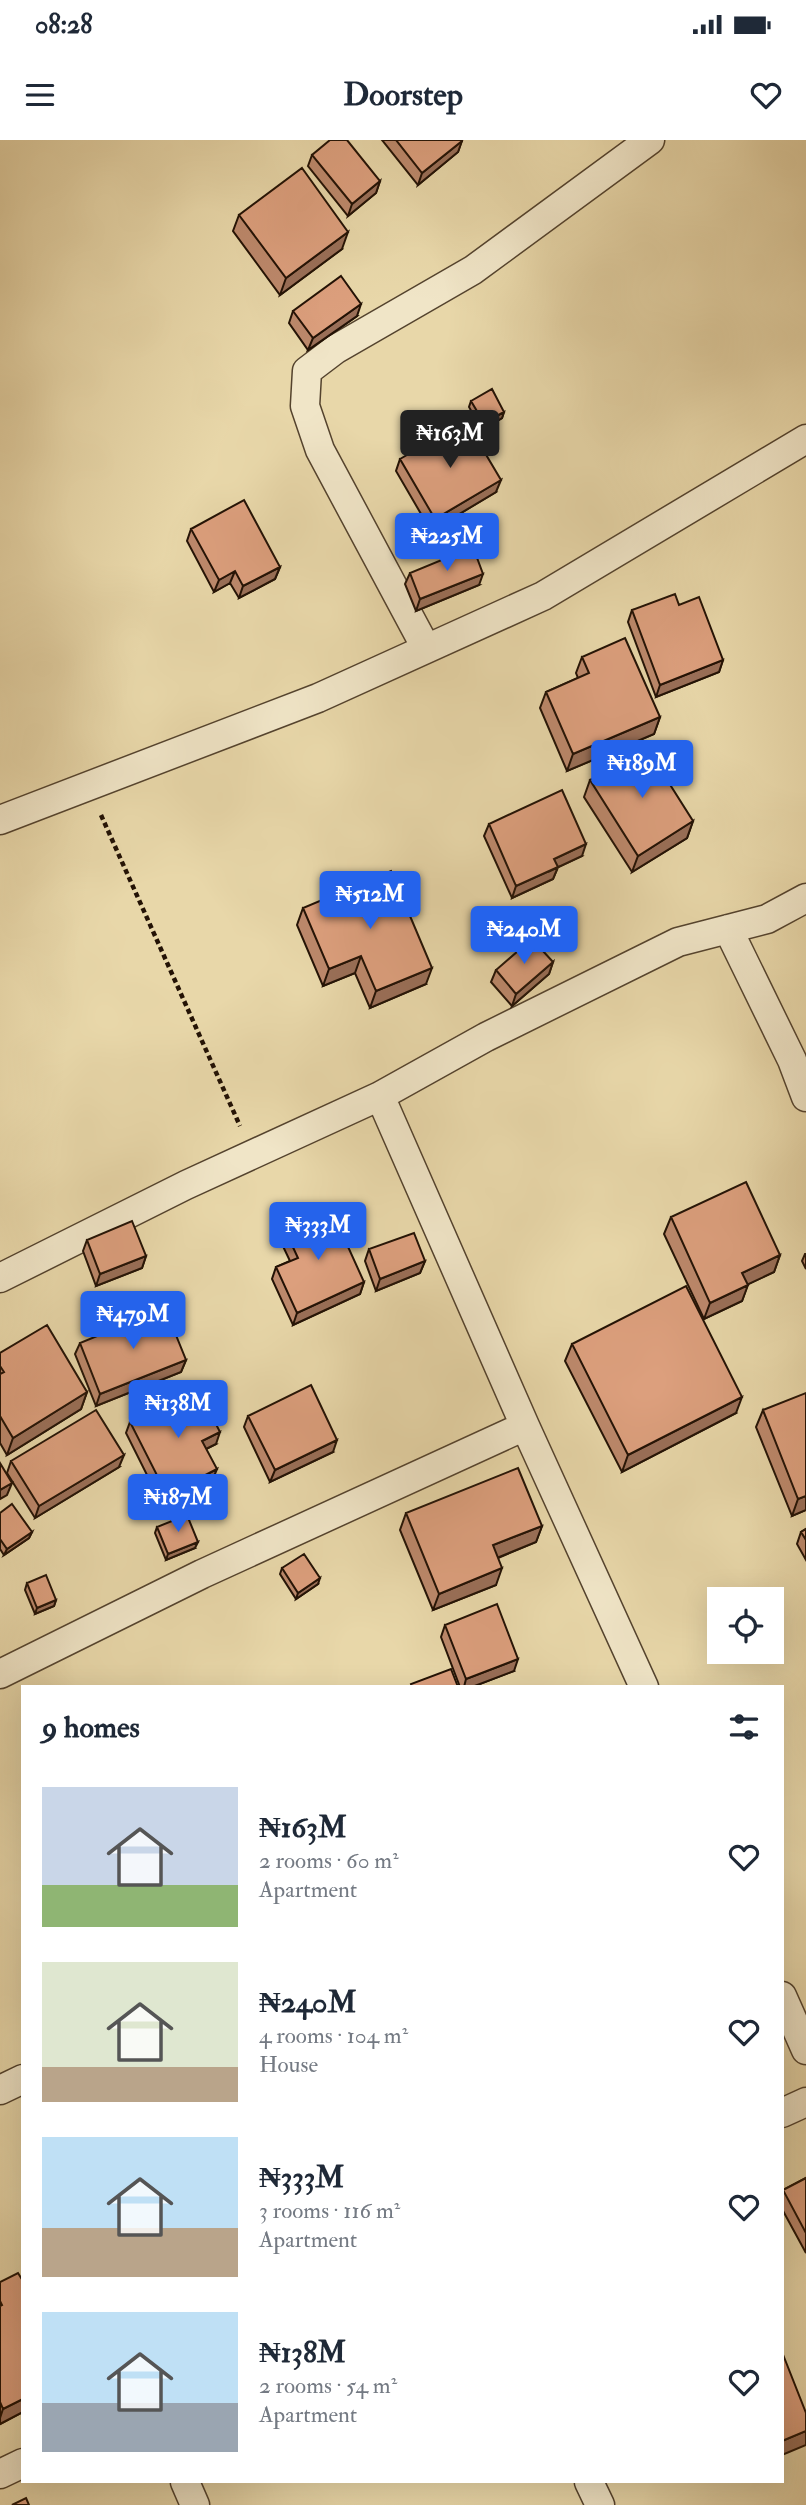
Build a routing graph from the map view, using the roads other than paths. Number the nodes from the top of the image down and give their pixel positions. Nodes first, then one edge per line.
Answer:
1 (650, 140) edge
2 (806, 439) edge
3 (426, 648) junction
4 (0, 820) edge
5 (806, 898) edge
6 (728, 929) junction
7 (380, 1096) junction
8 (806, 1097) edge
9 (0, 1278) edge
10 (525, 1426) junction
11 (0, 1674) edge
12 (643, 1685) edge
13 (784, 2000) edge
14 (806, 2050) edge
15 (21, 2080) edge
16 (0, 2090) edge
17 (806, 2102) edge
18 (784, 2112) edge
19 (21, 2464) edge
20 (0, 2474) edge
21 (185, 2483) edge
22 (589, 2483) edge
23 (195, 2505) edge
24 (600, 2505) edge

1 - 3 street
2 - 3 street
3 - 4 street
5 - 6 street
6 - 7 street
6 - 8 street
7 - 9 street
7 - 10 street
10 - 11 street
10 - 12 street
13 - 14 street
15 - 16 street
17 - 18 street
19 - 20 street
21 - 23 street
22 - 24 street

